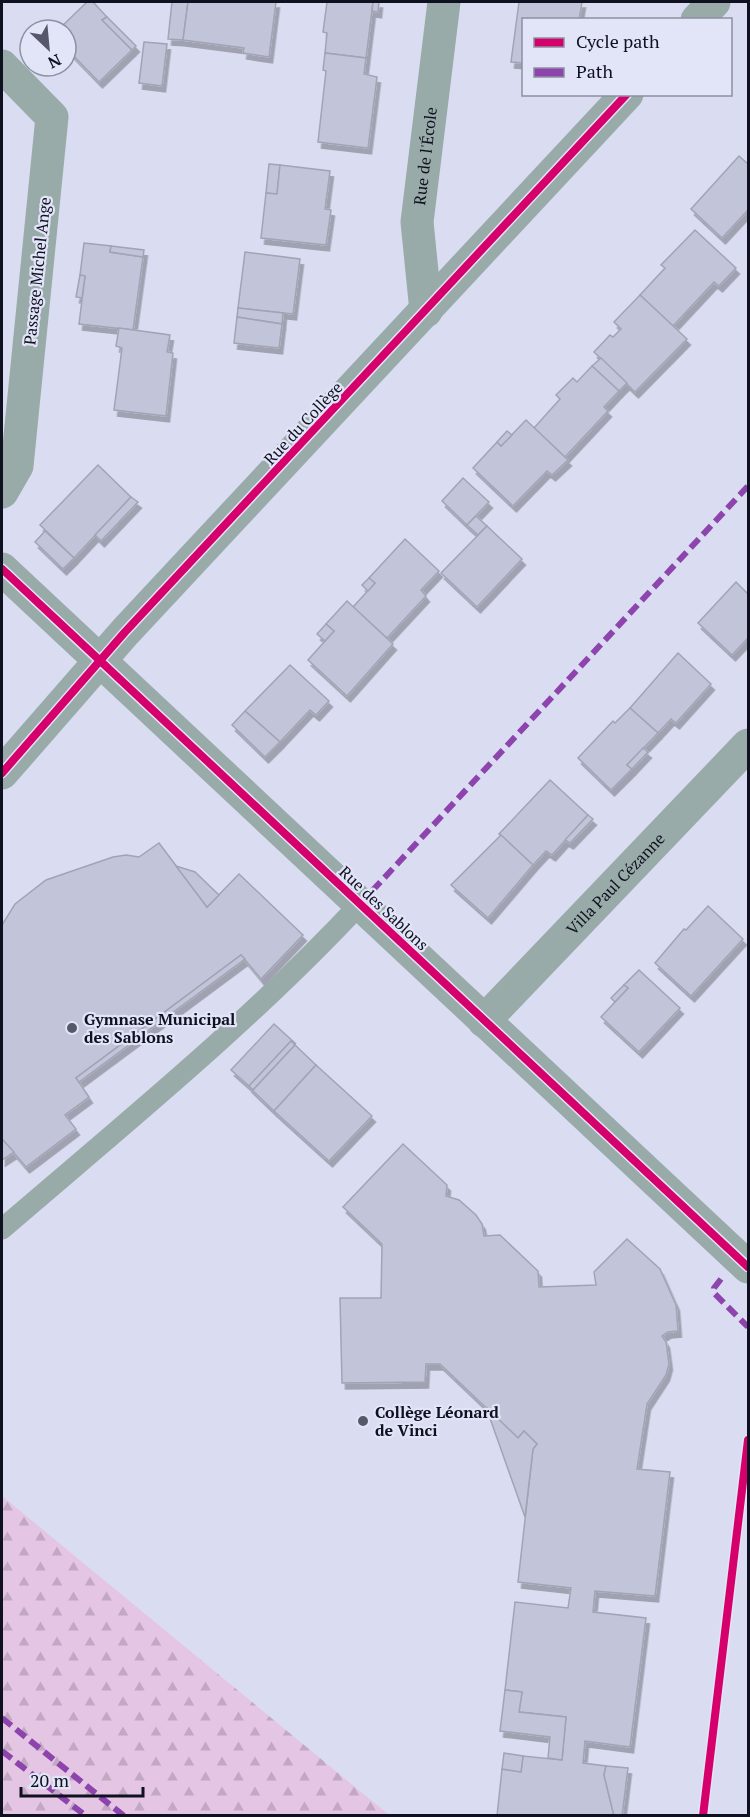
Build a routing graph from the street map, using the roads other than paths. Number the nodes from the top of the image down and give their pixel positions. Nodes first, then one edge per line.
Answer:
1 (444, 2) edge
2 (714, 2) edge
3 (699, 18) edge
4 (2, 66) edge
5 (625, 96) edge
6 (426, 311) junction
7 (2, 492) edge
8 (2, 569) edge
9 (99, 663) junction
10 (748, 746) edge
11 (2, 773) edge
12 (360, 904) junction
13 (484, 1021) junction
14 (2, 1229) edge
15 (748, 1267) edge

1 - 6 street, Rue de l'École
2 - 3 street
4 - 7 street, Passage Michel Ange
5 - 6 street, Rue du Collège
6 - 9 street, Rue du Collège
8 - 9 street, Rue des Sablons
9 - 11 street, Rue du Collège
9 - 12 street, Rue des Sablons
10 - 13 street, Villa Paul Cézanne
12 - 13 street, Rue des Sablons
12 - 14 lane
13 - 15 street, Rue des Sablons

